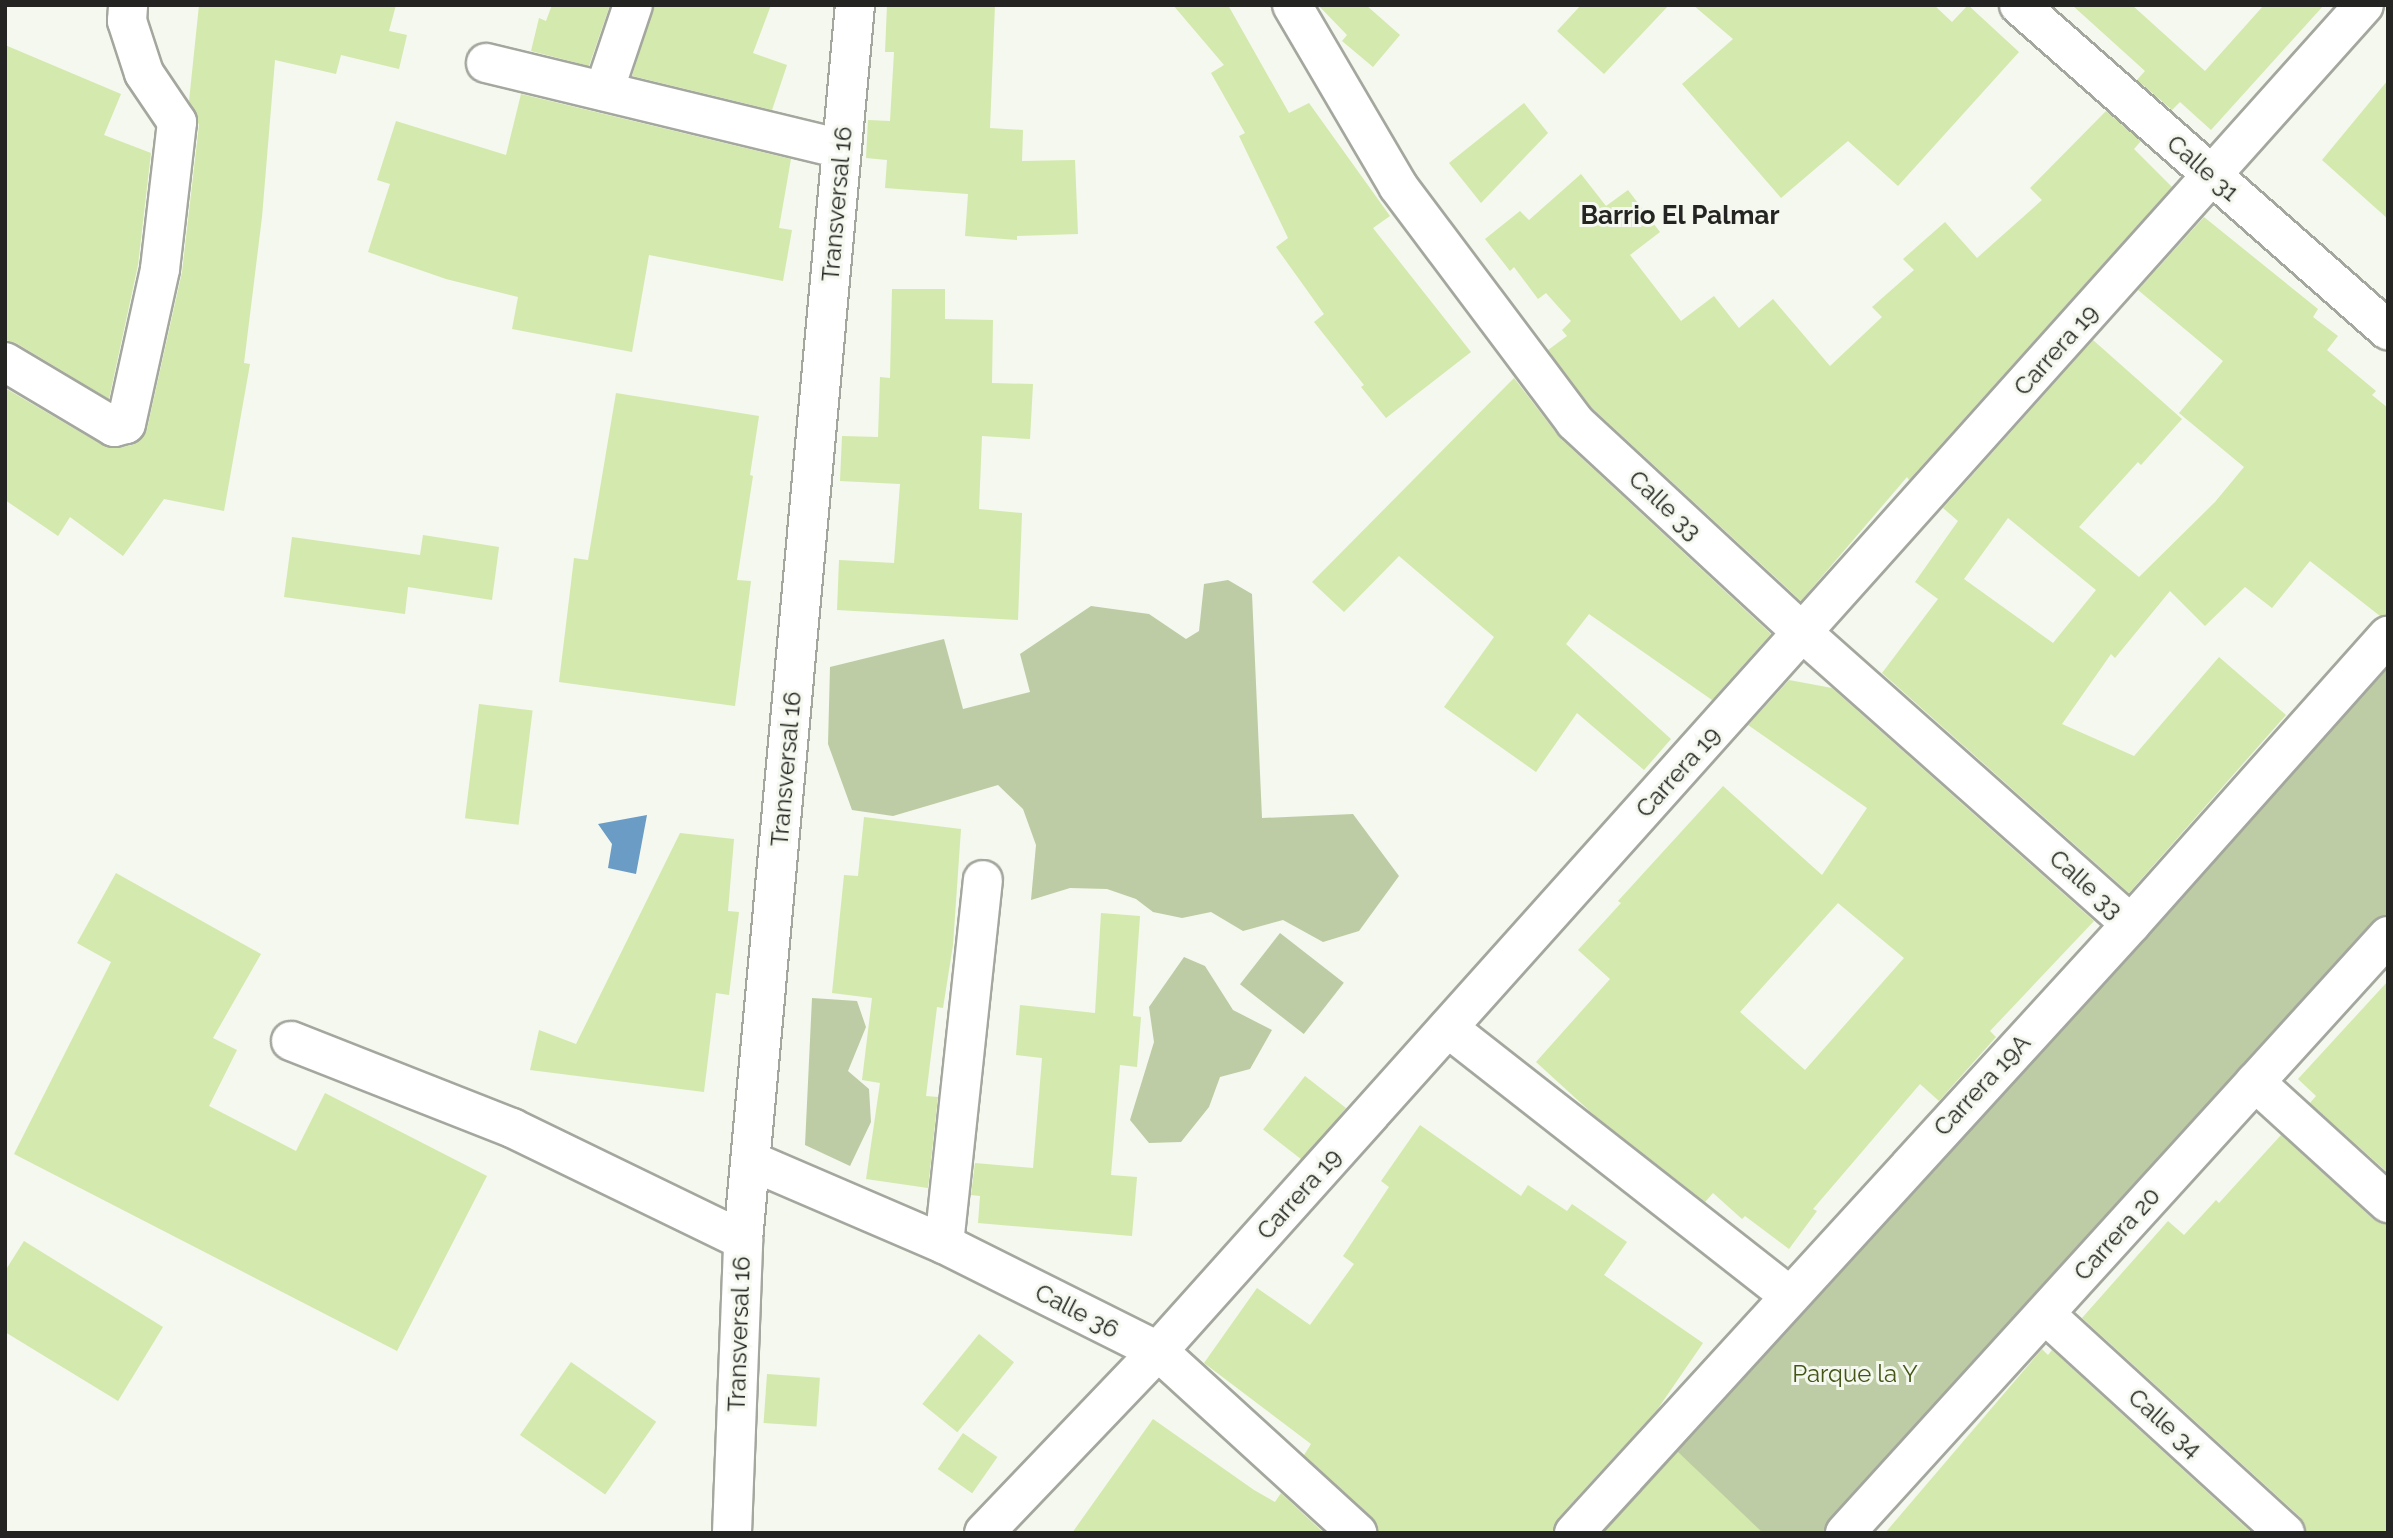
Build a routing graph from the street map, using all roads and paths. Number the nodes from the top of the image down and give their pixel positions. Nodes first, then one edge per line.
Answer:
1 (128, 5) edge
2 (633, 5) edge
3 (855, 5) edge
4 (1292, 5) edge
5 (2019, 5) edge
6 (2364, 5) edge
7 (486, 63) dead end
8 (604, 91) junction
9 (841, 149) junction
10 (2212, 176) junction
11 (2388, 330) edge
12 (5, 362) edge
13 (1803, 633) junction
14 (2388, 636) edge
15 (983, 880) dead end
16 (2131, 924) junction
17 (2388, 936) edge
18 (1448, 1028) junction
19 (290, 1041) dead end
20 (2255, 1082) junction
21 (751, 1161) junction
22 (2388, 1203) edge
23 (743, 1240) junction
24 (944, 1244) junction
25 (1789, 1295) junction
26 (2045, 1314) junction
27 (1158, 1351) junction
28 (732, 1533) edge
29 (984, 1533) edge
30 (1357, 1533) edge
31 (1574, 1533) edge
32 (1845, 1533) edge
33 (2285, 1533) edge

1 - 12 street
2 - 8 street
3 - 9 street, Transversal 16
4 - 13 street, Calle 33
5 - 10 street, Calle 31
6 - 10 street, Carrera 19
7 - 8 street
8 - 9 street
9 - 21 street, Transversal 16
10 - 11 street, Calle 31
10 - 13 street, Carrera 19
13 - 16 street, Calle 33
13 - 18 street, Carrera 19
14 - 16 street, Carrera 19A
15 - 24 street
16 - 25 street, Carrera 19A
17 - 20 street, Carrera 20
18 - 25 street
18 - 27 street, Carrera 19
19 - 23 street
20 - 22 street
20 - 26 street, Carrera 20
21 - 23 street, Transversal 16
21 - 24 street, Calle 36
23 - 28 street, Transversal 16
24 - 27 street, Calle 36
25 - 31 street, Carrera 19A
26 - 32 street, Carrera 20
26 - 33 street, Calle 34
27 - 29 street, Carrera 19
27 - 30 street, Calle 36

